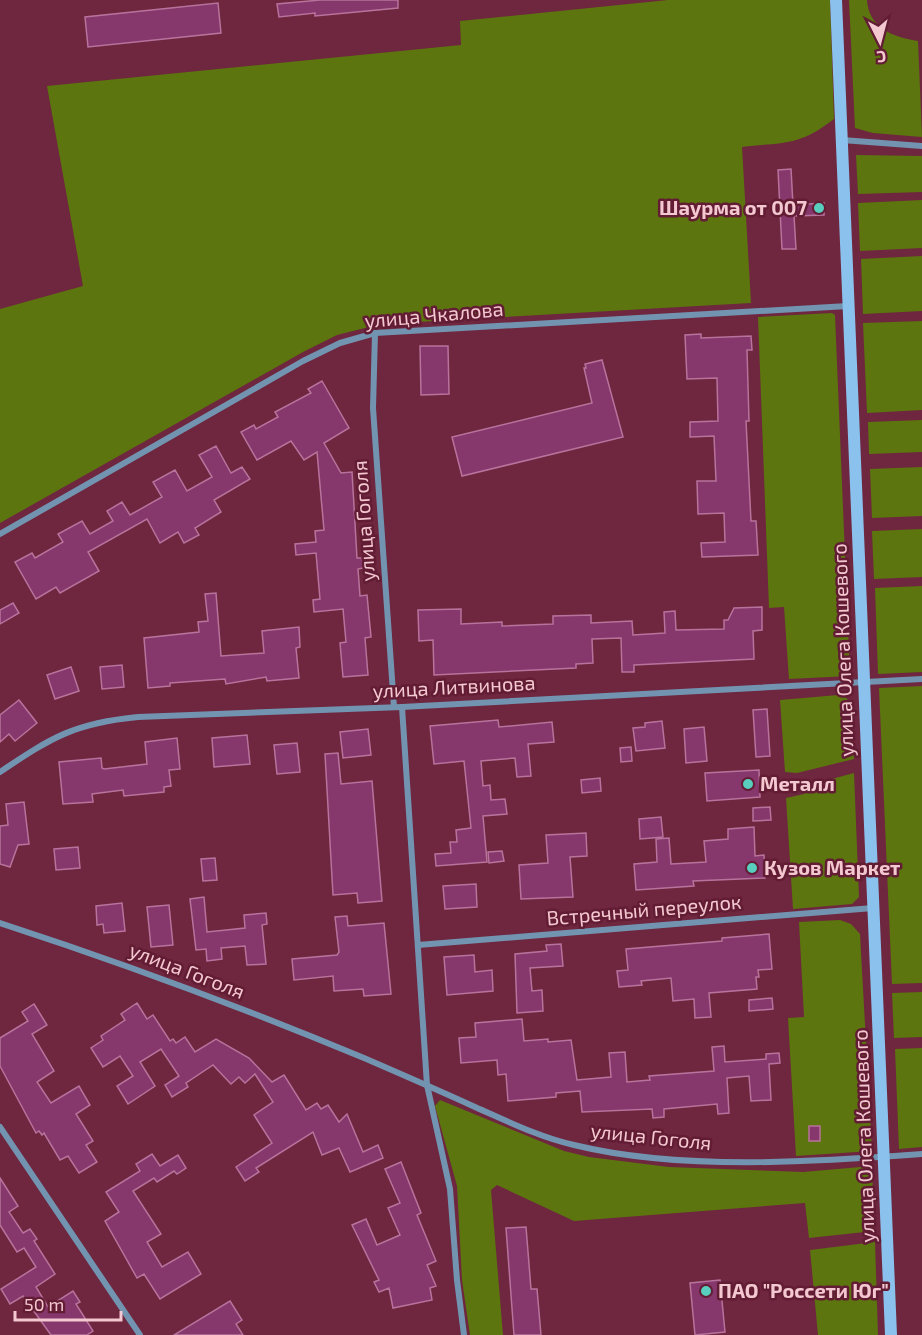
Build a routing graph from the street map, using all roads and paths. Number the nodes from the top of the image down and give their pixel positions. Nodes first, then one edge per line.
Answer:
1 (836, 0) edge
2 (842, 140) junction
3 (922, 147) edge
4 (848, 306) junction
5 (375, 333) junction
6 (0, 534) edge
7 (922, 679) edge
8 (864, 682) junction
9 (394, 707) junction
10 (402, 707) junction
11 (0, 772) edge
12 (873, 908) junction
13 (0, 923) edge
14 (418, 945) junction
15 (427, 1085) junction
16 (0, 1127) edge
17 (922, 1154) edge
18 (885, 1157) junction
19 (140, 1335) edge
20 (464, 1335) edge
21 (891, 1335) edge

1 - 2 main road, улица Олега Кошевого
2 - 3 street
2 - 4 main road, улица Олега Кошевого
4 - 5 street, улица Чкалова
4 - 8 main road, улица Олега Кошевого
5 - 6 street, улица Чкалова
5 - 9 street, улица Гоголя
7 - 8 street, улица Литвинова
8 - 10 street, улица Литвинова
8 - 12 main road, улица Олега Кошевого
9 - 10 street, улица Литвинова
9 - 11 street, улица Литвинова
10 - 14 street
12 - 14 street, Встречный переулок
12 - 18 main road, улица Олега Кошевого
13 - 15 street, улица Гоголя
14 - 15 street
15 - 18 street, улица Гоголя
15 - 20 street
16 - 19 street
17 - 18 street, улица Гоголя
18 - 21 main road, улица Олега Кошевого

